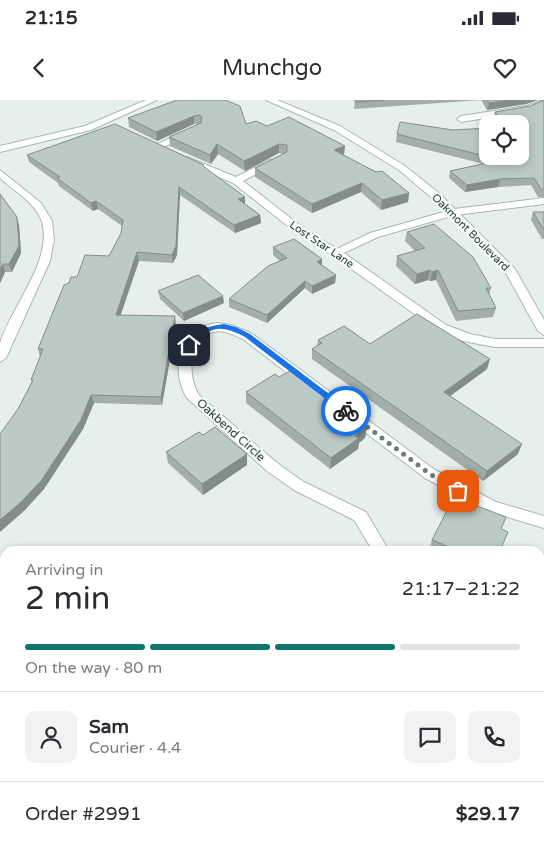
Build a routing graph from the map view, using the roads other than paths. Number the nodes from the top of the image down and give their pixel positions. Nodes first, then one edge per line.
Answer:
1 (152, 100) edge
2 (270, 100) edge
3 (544, 102) edge
4 (461, 119) dead end
5 (106, 121) junction
6 (120, 128) edge
7 (198, 128) edge
8 (0, 149) edge
9 (283, 157) edge
10 (0, 173) edge
11 (236, 182) junction
12 (544, 201) edge
13 (454, 212) junction
14 (336, 253) junction
15 (544, 330) edge
16 (544, 343) edge
17 (0, 358) edge
18 (544, 522) edge
19 (378, 546) edge

1 - 5 street
2 - 13 street, Oakmont Boulevard
3 - 4 street
5 - 6 street
5 - 8 street
7 - 11 street, Lost Star Lane
9 - 11 street
10 - 17 street
11 - 14 street, Lost Star Lane
12 - 13 street
13 - 14 street
13 - 15 street, Oakmont Boulevard
14 - 16 street, Lost Star Lane
18 - 19 street, Oakbend Circle

